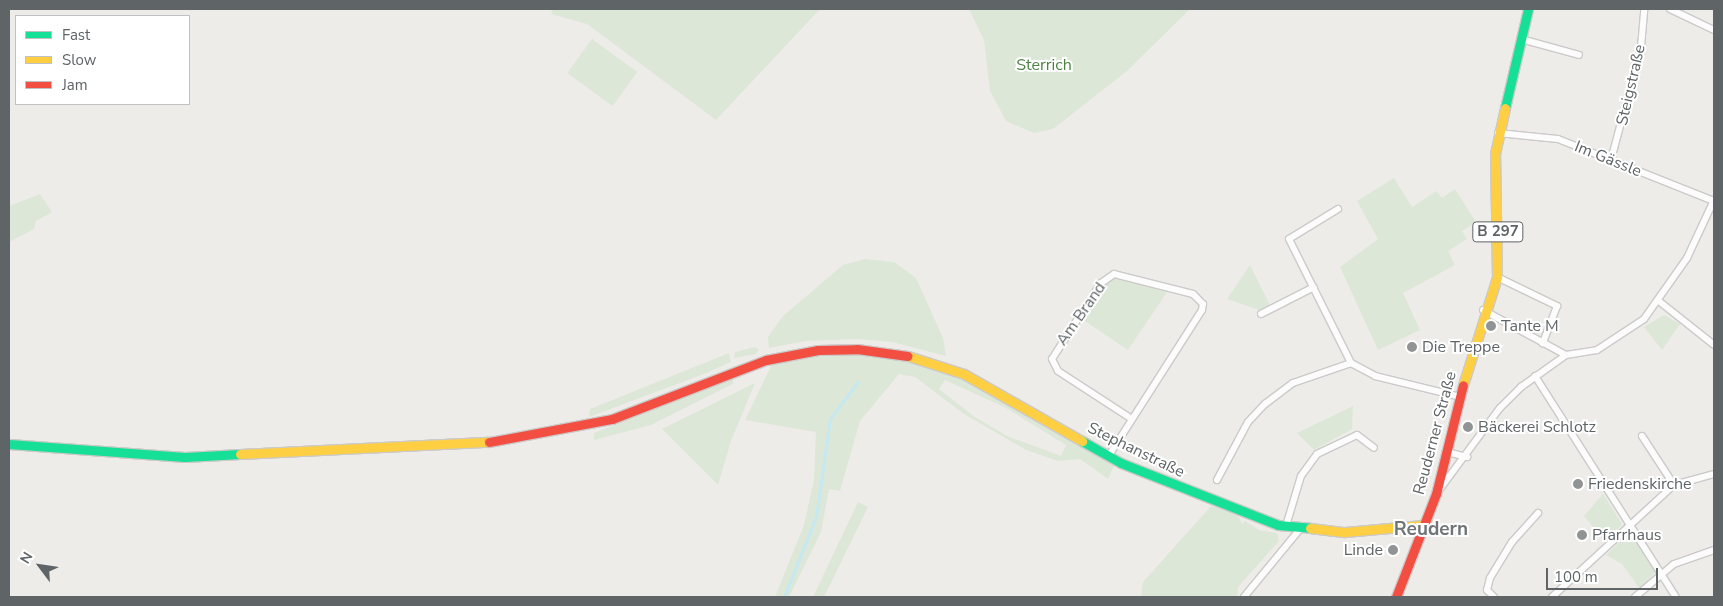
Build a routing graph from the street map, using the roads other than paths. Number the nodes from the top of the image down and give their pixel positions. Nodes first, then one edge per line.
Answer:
1 (1528, 9) edge
2 (1644, 9) edge
3 (1670, 9) edge
4 (1714, 30) edge
5 (1521, 39) junction
6 (1579, 55) dead end
7 (1498, 133) junction
8 (1611, 160) junction
9 (1714, 200) edge
10 (1338, 209) dead end
11 (1497, 277) junction
12 (1314, 287) junction
13 (1660, 302) junction
14 (1483, 310) junction
15 (1261, 314) dead end
16 (1543, 343) junction
17 (1714, 345) edge
18 (1566, 355) junction
19 (1351, 363) junction
20 (1535, 376) junction
21 (1461, 398) junction
22 (1132, 419) junction
23 (1642, 436) dead end
24 (9, 444) edge
25 (1374, 448) dead end
26 (1447, 452) junction
27 (1108, 457) junction
28 (1467, 457) junction
29 (1714, 473) edge
30 (1218, 480) dead end
31 (1674, 485) junction
32 (1436, 494) junction
33 (1538, 513) dead end
34 (1423, 525) junction
35 (1286, 526) junction
36 (1631, 526) junction
37 (1300, 529) junction
38 (1714, 550) edge
39 (1664, 572) junction
40 (1244, 597) edge
41 (1396, 597) edge
42 (1494, 597) edge
43 (1552, 597) edge
44 (1636, 597) edge
45 (1676, 597) edge

1 - 5 street, Reuderner Straße / B 297
2 - 8 street, Steigstraße
3 - 4 street
5 - 6 street
5 - 7 street, Reuderner Straße / B 297
7 - 8 street, Im Gässle
7 - 11 street, Reuderner Straße / B 297
8 - 9 street, Im Gässle
9 - 13 street
10 - 12 street
11 - 14 street, Reuderner Straße / B 297
11 - 16 street
12 - 15 street
12 - 19 street
13 - 17 street
13 - 18 street
14 - 16 street
14 - 21 street, Reuderner Straße / B 297
16 - 18 street
18 - 20 street
19 - 21 street
19 - 30 street
20 - 28 street
20 - 36 street
21 - 26 street, Reuderner Straße / B 297
22 - 22 street, Am Brand
22 - 27 street
23 - 31 street
24 - 27 street, Stephanstraße
25 - 35 street
26 - 28 street
26 - 32 street, Reuderner Straße / B 297
27 - 35 street, Stephanstraße
28 - 32 street
29 - 31 street
31 - 36 street
32 - 34 street, Reuderner Straße / B 297
33 - 42 street
34 - 37 street, Stephanstraße
34 - 41 street, Reuderner Straße / B 297
35 - 37 street, Stephanstraße
36 - 39 street
36 - 43 street
37 - 40 street
38 - 39 street
39 - 44 street
39 - 45 street

